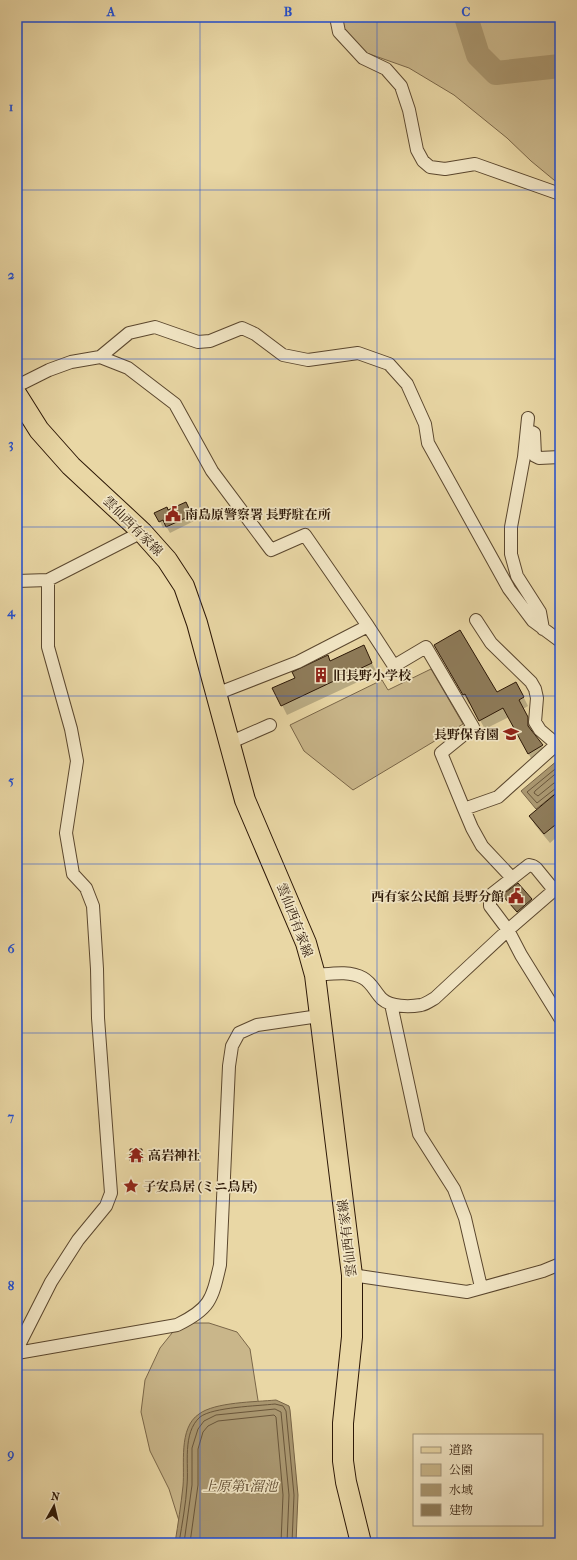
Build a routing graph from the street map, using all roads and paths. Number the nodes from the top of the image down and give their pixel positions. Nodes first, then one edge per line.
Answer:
1 (336, 17) edge
2 (560, 194) edge
3 (100, 357) junction
4 (17, 386) edge
5 (17, 394) edge
6 (560, 457) edge
7 (142, 532) junction
8 (48, 580) junction
9 (17, 581) edge
10 (476, 620) dead end
11 (368, 626) junction
12 (544, 629) junction
13 (560, 641) edge
14 (216, 694) junction
15 (270, 725) dead end
16 (229, 743) junction
17 (558, 746) edge
18 (464, 809) junction
19 (512, 878) junction
20 (557, 888) edge
21 (508, 930) junction
22 (314, 975) junction
23 (391, 1004) junction
24 (319, 1016) junction
25 (560, 1018) edge
26 (560, 1264) edge
27 (352, 1275) junction
28 (481, 1287) junction
29 (17, 1349) edge
30 (17, 1353) edge
31 (361, 1543) edge

1 - 2 street
3 - 4 street
3 - 11 street
3 - 12 street
5 - 7 main road, 雲仙西有家線
6 - 12 street
7 - 8 street
7 - 14 main road, 雲仙西有家線
8 - 9 street
8 - 29 street
10 - 17 street
11 - 14 street
11 - 18 street
12 - 13 street
14 - 16 main road, 雲仙西有家線
15 - 16 street
16 - 22 main road, 雲仙西有家線
17 - 18 street
18 - 19 street
19 - 20 street
19 - 21 street
20 - 21 street
21 - 23 street
21 - 25 street
22 - 23 street
22 - 24 main road, 雲仙西有家線
23 - 28 street
24 - 27 main road, 雲仙西有家線
24 - 30 street
26 - 28 street
27 - 28 street
27 - 31 main road, 雲仙西有家線

